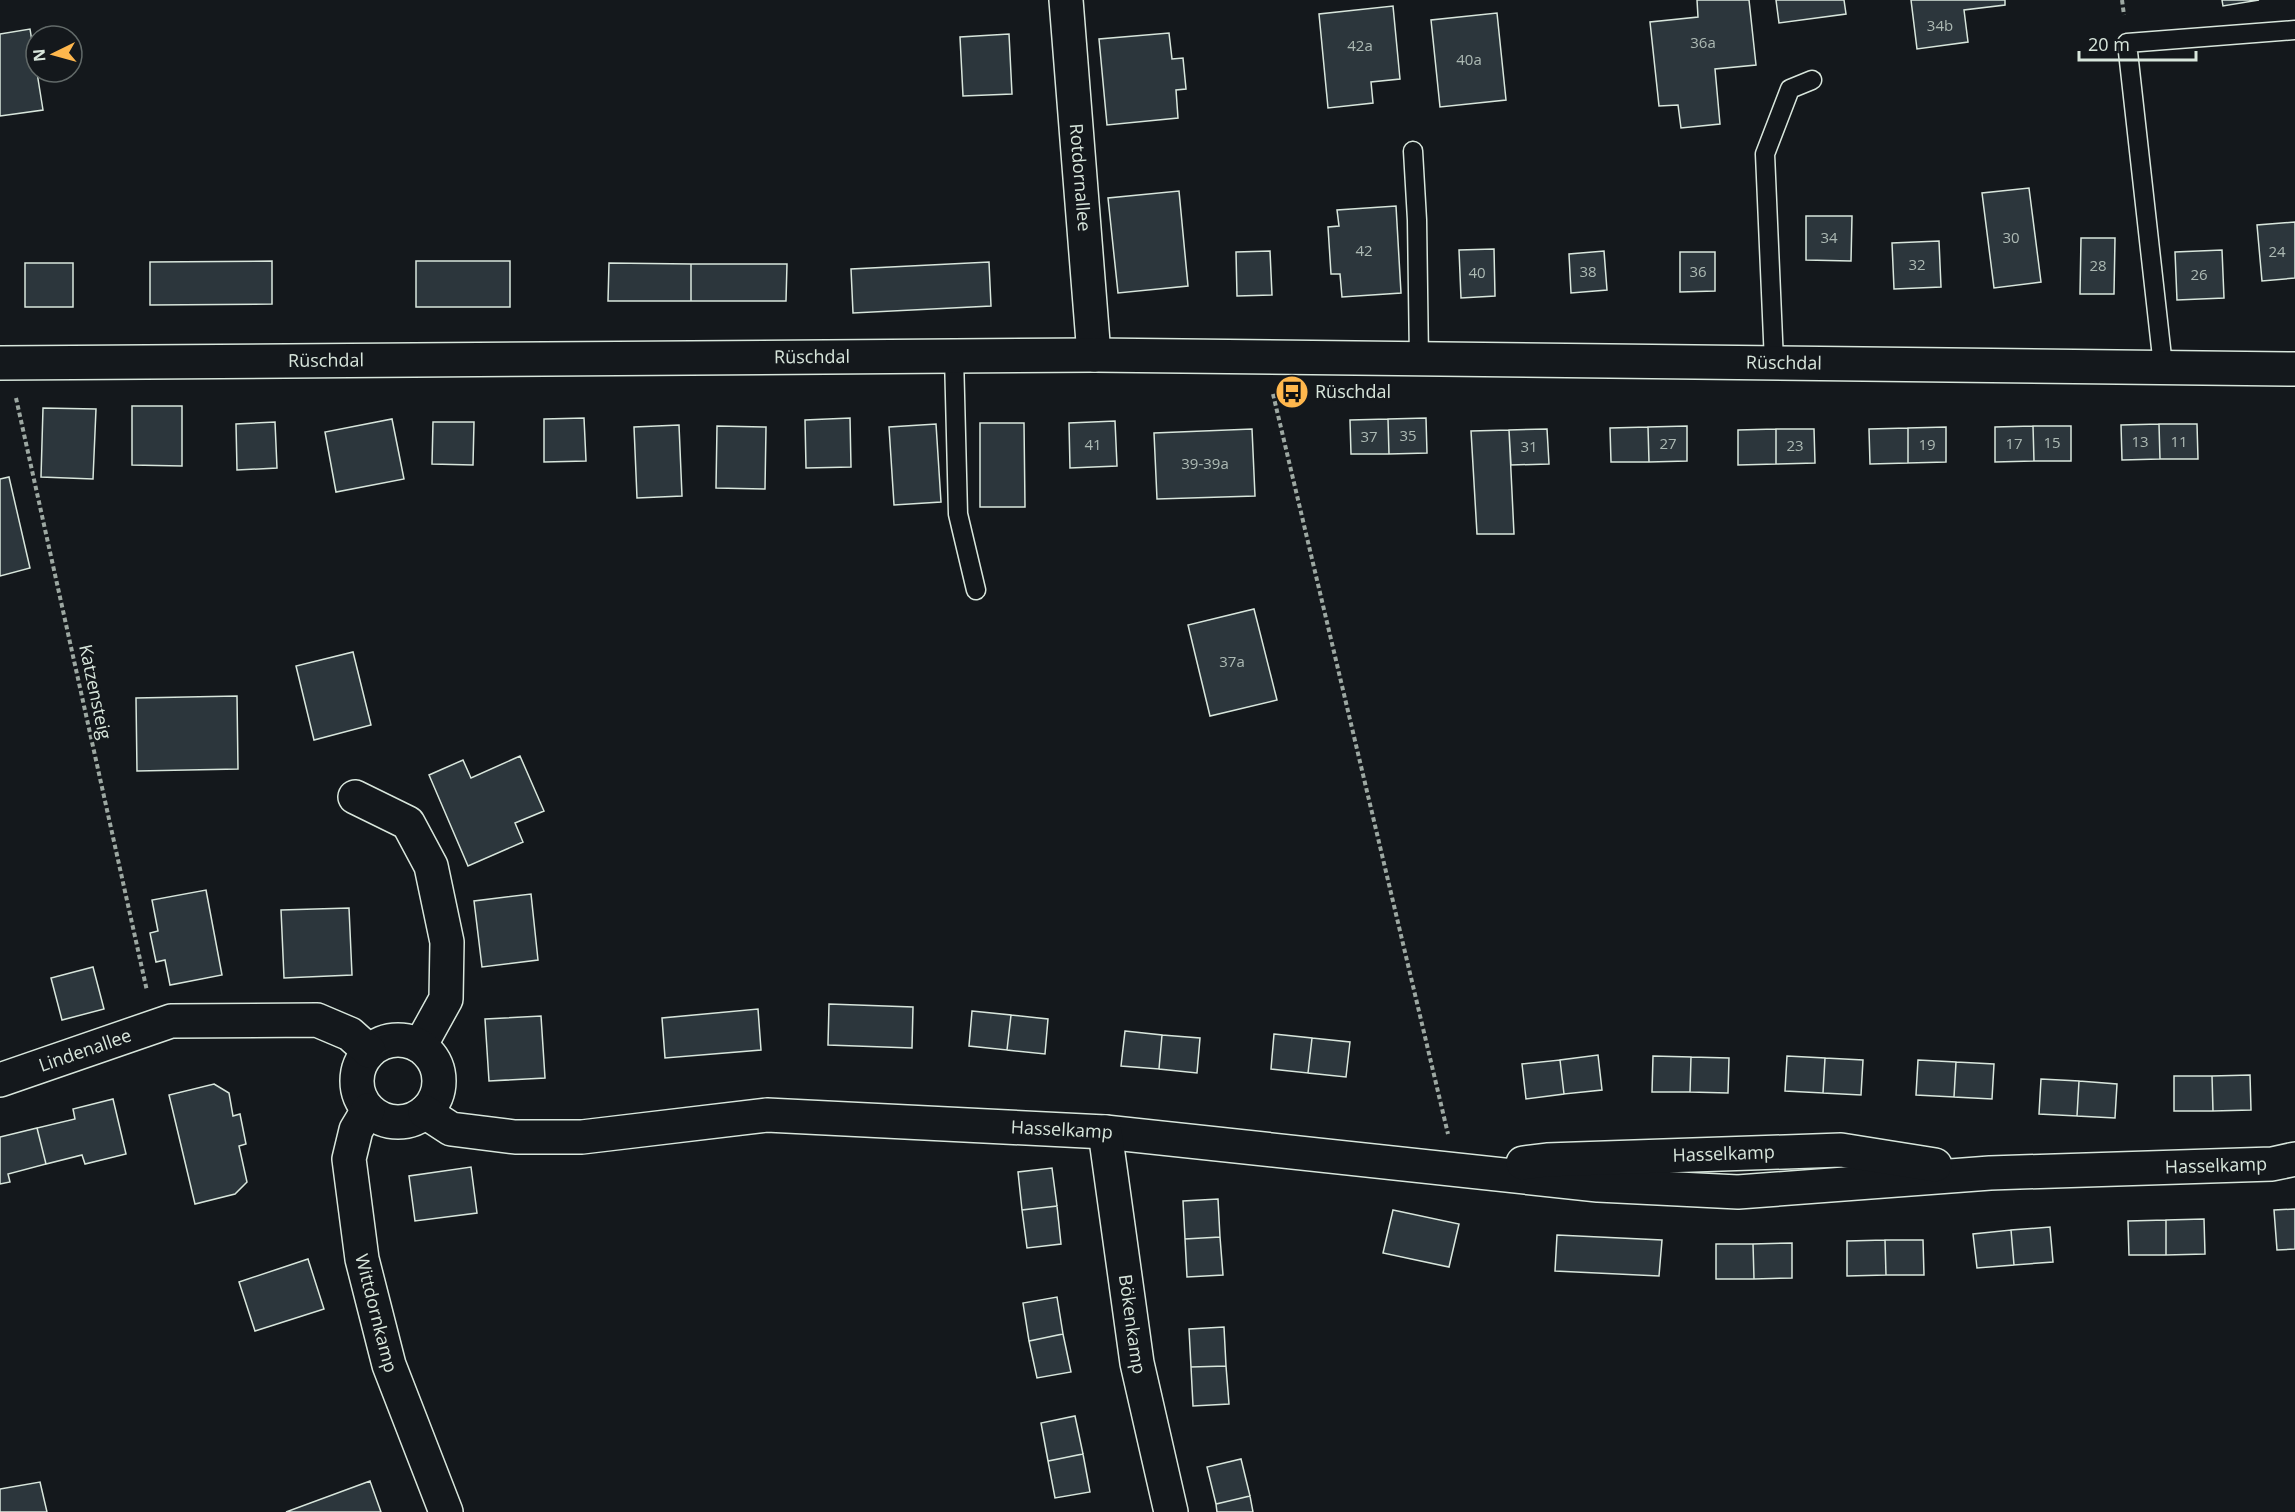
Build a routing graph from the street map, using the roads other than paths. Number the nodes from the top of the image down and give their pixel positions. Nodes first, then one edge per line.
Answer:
1 (1066, 0) edge
2 (2295, 30) edge
3 (1812, 80) dead end
4 (1413, 151) dead end
5 (1094, 355) junction
6 (954, 356) junction
7 (1419, 359) junction
8 (1774, 362) junction
9 (4, 363) edge
10 (2163, 366) junction
11 (2295, 369) edge
12 (976, 590) dead end
13 (355, 797) dead end
14 (420, 1046) junction
15 (369, 1051) junction
16 (0, 1080) edge
17 (368, 1110) junction
18 (425, 1112) junction
19 (1105, 1132) junction
20 (2295, 1159) edge
21 (446, 1512) edge
22 (1171, 1512) edge

1 - 5 street, Rotdornallee
2 - 10 lane
3 - 8 lane
4 - 7 lane
5 - 6 street, Rüschdal
5 - 7 street, Rüschdal
6 - 9 street, Rüschdal
6 - 12 lane
7 - 8 street, Rüschdal
8 - 10 street, Rüschdal
10 - 11 street, Rüschdal
13 - 14 street
14 - 15 street
14 - 18 street
15 - 16 street, Lindenallee
15 - 17 street
17 - 18 street
17 - 21 street, Wittdornkamp
18 - 19 street, Hasselkamp
19 - 20 street, Hasselkamp
19 - 22 street, Bökenkamp

